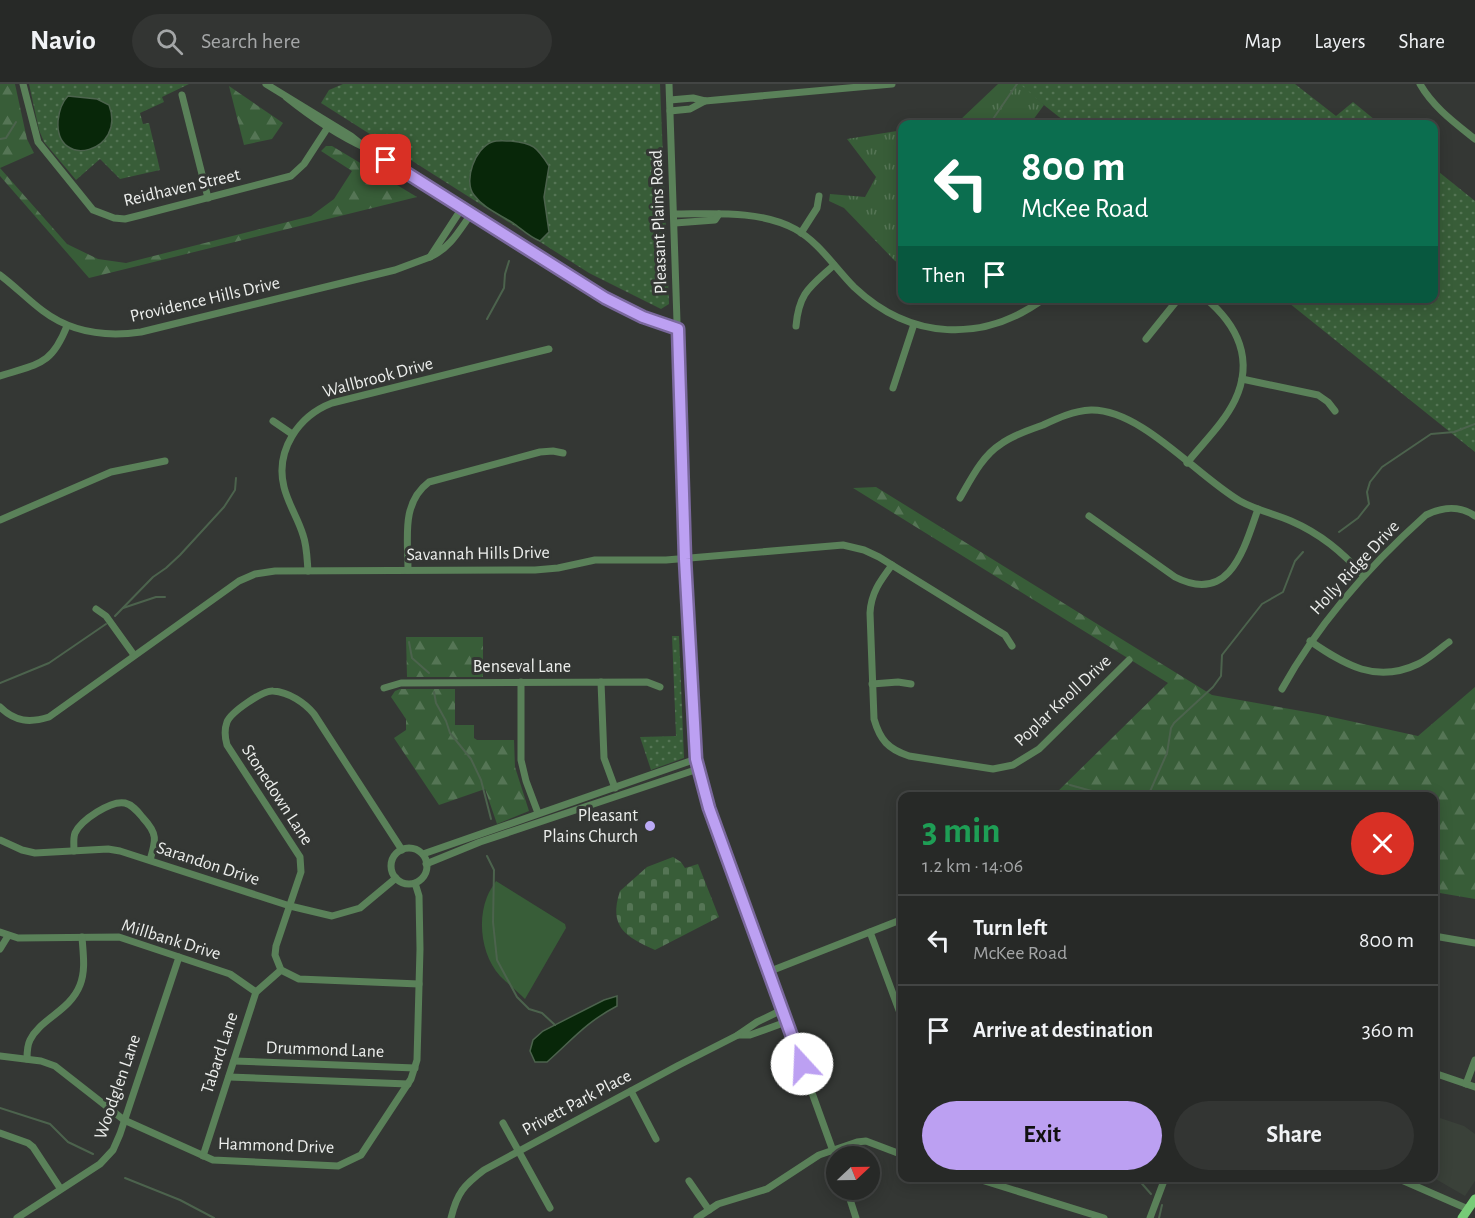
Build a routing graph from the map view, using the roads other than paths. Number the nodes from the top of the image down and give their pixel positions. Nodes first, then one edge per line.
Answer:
1 (23, 84) edge
2 (266, 84) edge
3 (669, 84) edge
4 (892, 84) edge
5 (1420, 84) edge
6 (182, 95) dead end
7 (286, 97) junction
8 (670, 100) junction
9 (705, 101) junction
10 (670, 111) junction
11 (328, 127) junction
12 (1475, 139) edge
13 (366, 148) junction
14 (819, 196) dead end
15 (208, 198) junction
16 (462, 208) junction
17 (471, 214) junction
18 (674, 214) junction
19 (719, 214) junction
20 (675, 223) junction
21 (801, 233) junction
22 (430, 257) junction
23 (834, 265) junction
24 (0, 274) edge
25 (1037, 303) edge
26 (1175, 303) edge
27 (1210, 303) edge
28 (914, 324) junction
29 (68, 326) junction
30 (796, 326) dead end
31 (678, 329) junction
32 (1146, 339) dead end
33 (549, 349) dead end
34 (0, 376) edge
35 (1242, 379) junction
36 (893, 387) dead end
37 (1335, 411) dead end
38 (273, 421) dead end
39 (292, 434) junction
40 (563, 453) dead end
41 (165, 461) dead end
42 (1187, 463) junction
43 (960, 498) dead end
44 (1258, 509) junction
45 (1089, 516) dead end
46 (1475, 516) edge
47 (0, 519) edge
48 (685, 559) junction
49 (892, 565) junction
50 (408, 570) junction
51 (308, 571) junction
52 (1364, 575) junction
53 (96, 609) dead end
54 (1310, 641) junction
55 (1449, 642) dead end
56 (1012, 646) dead end
57 (134, 656) junction
58 (1129, 660) dead end
59 (521, 681) junction
60 (602, 682) junction
61 (872, 684) junction
62 (911, 684) dead end
63 (384, 687) dead end
64 (660, 687) dead end
65 (1282, 689) dead end
66 (0, 707) edge
67 (696, 759) junction
68 (698, 769) junction
69 (615, 788) junction
70 (538, 813) junction
71 (0, 840) edge
72 (402, 850) junction
73 (74, 851) junction
74 (423, 854) junction
75 (150, 860) junction
76 (426, 864) junction
77 (396, 878) junction
78 (415, 883) junction
79 (290, 906) junction
80 (898, 921) edge
81 (0, 932) edge
82 (870, 932) junction
83 (8, 936) junction
84 (82, 937) junction
85 (1438, 937) edge
86 (1475, 943) edge
87 (0, 949) edge
88 (179, 957) junction
89 (281, 970) junction
90 (768, 972) junction
91 (419, 984) junction
92 (256, 992) junction
93 (898, 1006) edge
94 (782, 1010) junction
95 (786, 1022) junction
96 (738, 1035) junction
97 (0, 1056) edge
98 (27, 1059) junction
99 (1475, 1060) edge
100 (234, 1061) junction
101 (415, 1068) junction
102 (1438, 1074) edge
103 (229, 1077) junction
104 (408, 1084) junction
105 (1466, 1084) junction
106 (1475, 1087) edge
107 (631, 1091) junction
108 (124, 1120) junction
109 (503, 1123) dead end
110 (0, 1133) edge
111 (656, 1138) dead end
112 (832, 1146) edge
113 (848, 1146) edge
114 (880, 1146) edge
115 (880, 1146) edge
116 (519, 1150) junction
117 (826, 1152) edge
118 (898, 1153) edge
119 (203, 1156) junction
120 (689, 1180) dead end
121 (988, 1182) edge
122 (1164, 1182) edge
123 (1406, 1182) edge
124 (60, 1188) junction
125 (1475, 1199) edge
126 (850, 1200) edge
127 (550, 1208) dead end
128 (1468, 1209) junction
129 (709, 1210) junction
130 (17, 1218) edge
131 (451, 1218) edge
132 (697, 1218) edge
133 (856, 1218) edge
134 (1104, 1218) edge
135 (1150, 1218) edge
136 (1462, 1218) edge

1 - 15 street, Reidhaven Street
2 - 7 street
3 - 8 street, Pleasant Plains Road
4 - 9 street
5 - 12 street
6 - 15 street
7 - 11 street
7 - 13 street
8 - 9 street
8 - 10 street, Pleasant Plains Road
9 - 10 street
10 - 18 street, Pleasant Plains Road
11 - 13 street
11 - 15 street, Reidhaven Street
13 - 16 street
14 - 21 street
16 - 17 street
16 - 22 street
17 - 22 street, Providence Hills Drive
17 - 31 street
18 - 19 street
18 - 20 street, Pleasant Plains Road
19 - 20 street
19 - 21 street
20 - 31 street, Pleasant Plains Road
21 - 23 street
22 - 29 street, Providence Hills Drive
23 - 28 street
23 - 30 street
24 - 29 street, Providence Hills Drive
25 - 28 street
26 - 32 street
27 - 35 street
28 - 36 street
29 - 34 street
31 - 48 street, Pleasant Plains Road
33 - 39 street, Wallbrook Drive
35 - 37 street
35 - 42 street
38 - 39 street
39 - 51 street, Wallbrook Drive
40 - 50 street
41 - 47 street
42 - 43 street
42 - 44 street
44 - 45 street
44 - 52 street
46 - 52 street, Holly Ridge Drive
48 - 49 street, Savannah Hills Drive
48 - 50 street, Savannah Hills Drive
48 - 67 street, Pleasant Plains Road
49 - 56 street, Savannah Hills Drive
49 - 61 street, Poplar Knoll Drive
50 - 51 street, Savannah Hills Drive
51 - 57 street, Savannah Hills Drive
52 - 54 street, Holly Ridge Drive
53 - 57 street
54 - 55 street
54 - 65 street, Holly Ridge Drive
57 - 66 street, Savannah Hills Drive
58 - 61 street, Poplar Knoll Drive
59 - 60 street, Benseval Lane
59 - 63 street, Benseval Lane
59 - 70 street
60 - 64 street, Benseval Lane
60 - 69 street
61 - 62 street
67 - 68 street, Pleasant Plains Road
67 - 69 street
68 - 76 street
68 - 90 street, Pleasant Plains Road
69 - 70 street
70 - 74 street
71 - 73 street, Sarandon Drive
72 - 74 street
72 - 77 street
72 - 79 street, Stonedown Lane
73 - 75 street, Sarandon Drive
73 - 75 street
74 - 76 street
75 - 79 street, Sarandon Drive
76 - 78 street
77 - 78 street
77 - 79 street, Sarandon Drive
78 - 91 street, Hammond Drive
79 - 89 street, Stonedown Lane
80 - 82 street
81 - 83 street, Millbank Drive
82 - 90 street
82 - 93 street
83 - 84 street, Millbank Drive
83 - 87 street
84 - 88 street, Millbank Drive
84 - 98 street
85 - 86 street
88 - 92 street, Millbank Drive
88 - 108 street, Woodglen Lane
89 - 91 street
89 - 92 street
90 - 94 street, Pleasant Plains Road
91 - 101 street, Hammond Drive
92 - 100 street, Tabard Lane
94 - 95 street, Pleasant Plains Road
94 - 96 street, Privett Park Place
95 - 96 street, Privett Park Place
95 - 112 street, Pleasant Plains Road
96 - 107 street, Privett Park Place
97 - 98 street, Hammond Drive
98 - 108 street, Hammond Drive
99 - 105 street
100 - 101 street, Drummond Lane
100 - 103 street, Tabard Lane
101 - 104 street, Hammond Drive
102 - 105 street
103 - 104 street, Drummond Lane
103 - 119 street, Tabard Lane
104 - 119 street, Hammond Drive
105 - 106 street
107 - 111 street
107 - 116 street, Privett Park Place
108 - 119 street, Hammond Drive
108 - 124 street, Woodglen Lane
109 - 116 street
110 - 124 street
113 - 114 street
115 - 118 street
116 - 127 street
116 - 131 street, Privett Park Place
117 - 129 street
120 - 129 street
121 - 134 street
122 - 135 street
123 - 128 street
124 - 130 street, Woodglen Lane
125 - 128 main road
126 - 133 street
128 - 136 main road
129 - 132 street

